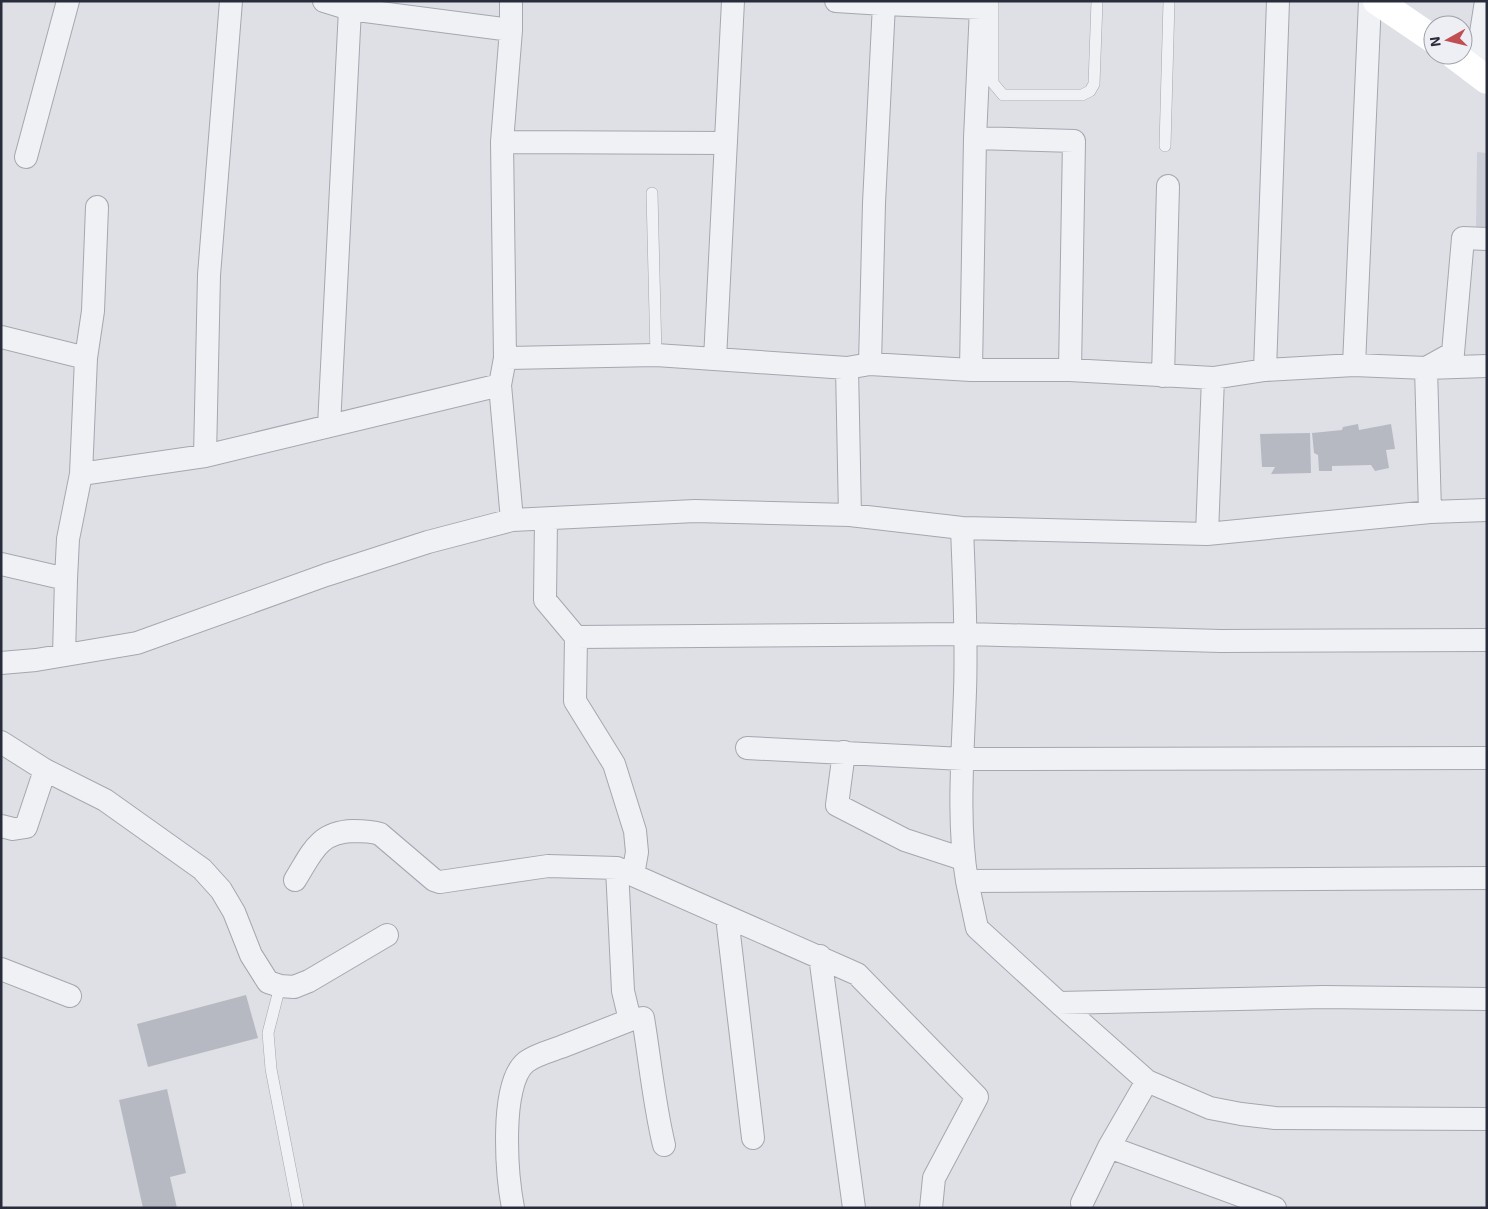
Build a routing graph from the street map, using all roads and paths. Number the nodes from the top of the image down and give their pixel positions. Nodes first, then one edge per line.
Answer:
1 (68, 1) edge
2 (231, 1) edge
3 (324, 1) edge
4 (511, 1) edge
5 (733, 1) edge
6 (836, 1) edge
7 (993, 1) edge
8 (1097, 1) edge
9 (1169, 1) edge
10 (1278, 1) edge
11 (1370, 1) edge
12 (1377, 1) edge
13 (1486, 1) edge
14 (884, 4) junction
15 (350, 8) junction
16 (511, 30) junction
17 (1423, 32) edge
18 (1467, 65) edge
19 (1481, 76) edge
20 (975, 138) junction
21 (502, 142) junction
22 (726, 143) junction
23 (1165, 146) dead end
24 (26, 157) dead end
25 (1168, 186) dead end
26 (652, 193) dead end
27 (97, 207) dead end
28 (1487, 239) edge
29 (1, 337) edge
30 (656, 355) junction
31 (86, 358) junction
32 (505, 358) junction
33 (715, 359) junction
34 (870, 364) junction
35 (1354, 364) junction
36 (1487, 366) edge
37 (846, 368) junction
38 (1426, 368) junction
39 (970, 370) junction
40 (1070, 370) junction
41 (1265, 370) junction
42 (1163, 376) junction
43 (1213, 378) junction
44 (500, 385) junction
45 (329, 426) junction
46 (205, 456) junction
47 (82, 474) junction
48 (1487, 510) edge
49 (1430, 512) junction
50 (850, 514) junction
51 (512, 520) junction
52 (546, 520) junction
53 (962, 528) junction
54 (1206, 534) junction
55 (1, 564) edge
56 (66, 580) junction
57 (967, 634) junction
58 (576, 637) junction
59 (1487, 640) edge
60 (64, 655) junction
61 (1, 663) edge
62 (1, 742) edge
63 (747, 748) dead end
64 (844, 752) junction
65 (1487, 758) edge
66 (963, 759) junction
67 (45, 770) junction
68 (1, 826) edge
69 (963, 858) junction
70 (625, 872) junction
71 (1487, 878) edge
72 (295, 880) dead end
73 (967, 881) junction
74 (727, 917) junction
75 (387, 936) dead end
76 (820, 956) junction
77 (1, 969) edge
78 (280, 986) junction
79 (70, 996) dead end
80 (1487, 999) edge
81 (1059, 1002) junction
82 (630, 1020) junction
83 (1147, 1081) junction
84 (1487, 1119) edge
85 (753, 1138) dead end
86 (664, 1145) dead end
87 (1109, 1147) junction
88 (1085, 1206) edge
89 (298, 1208) edge
90 (514, 1208) edge
91 (854, 1208) edge
92 (931, 1208) edge
93 (1275, 1208) edge

1 - 24 street
2 - 46 street
3 - 15 street
4 - 16 street
5 - 22 street
6 - 14 street
7 - 8 lane
9 - 23 lane
10 - 41 street
11 - 35 street
12 - 17 street
13 - 19 street
14 - 20 street
14 - 34 street
15 - 16 street
15 - 45 street
16 - 21 street
18 - 19 street
20 - 39 street
20 - 40 street
21 - 22 street
21 - 32 street
22 - 33 street
25 - 42 street
26 - 30 lane
27 - 31 street
28 - 38 street
29 - 31 street
30 - 32 street
30 - 33 street
31 - 47 street
32 - 44 street
33 - 37 street
34 - 37 street
34 - 39 street
35 - 38 street
35 - 41 street
36 - 38 street
37 - 50 street
38 - 49 street
39 - 40 street
40 - 42 street
41 - 43 street
42 - 43 street
43 - 54 street
44 - 45 street
44 - 51 street
45 - 46 street
46 - 47 street
47 - 56 street
48 - 49 street
49 - 54 street
50 - 52 street
50 - 53 street
51 - 52 street
51 - 60 street
52 - 58 street
53 - 54 street
53 - 57 street
55 - 56 street
56 - 60 street
57 - 58 street
57 - 59 street
57 - 66 street
58 - 70 street
60 - 61 street
62 - 67 street
63 - 64 street
64 - 66 street
64 - 69 street
65 - 66 street
66 - 69 street
67 - 68 street
67 - 78 street
69 - 73 street
70 - 72 street
70 - 74 street
70 - 82 street
71 - 73 street
73 - 81 street
74 - 76 street
74 - 85 street
75 - 78 street
76 - 91 street
76 - 92 street
77 - 79 street
78 - 89 lane
80 - 81 street
81 - 83 street
82 - 86 street
82 - 90 street
83 - 84 street
83 - 87 street
87 - 88 street
87 - 93 street

